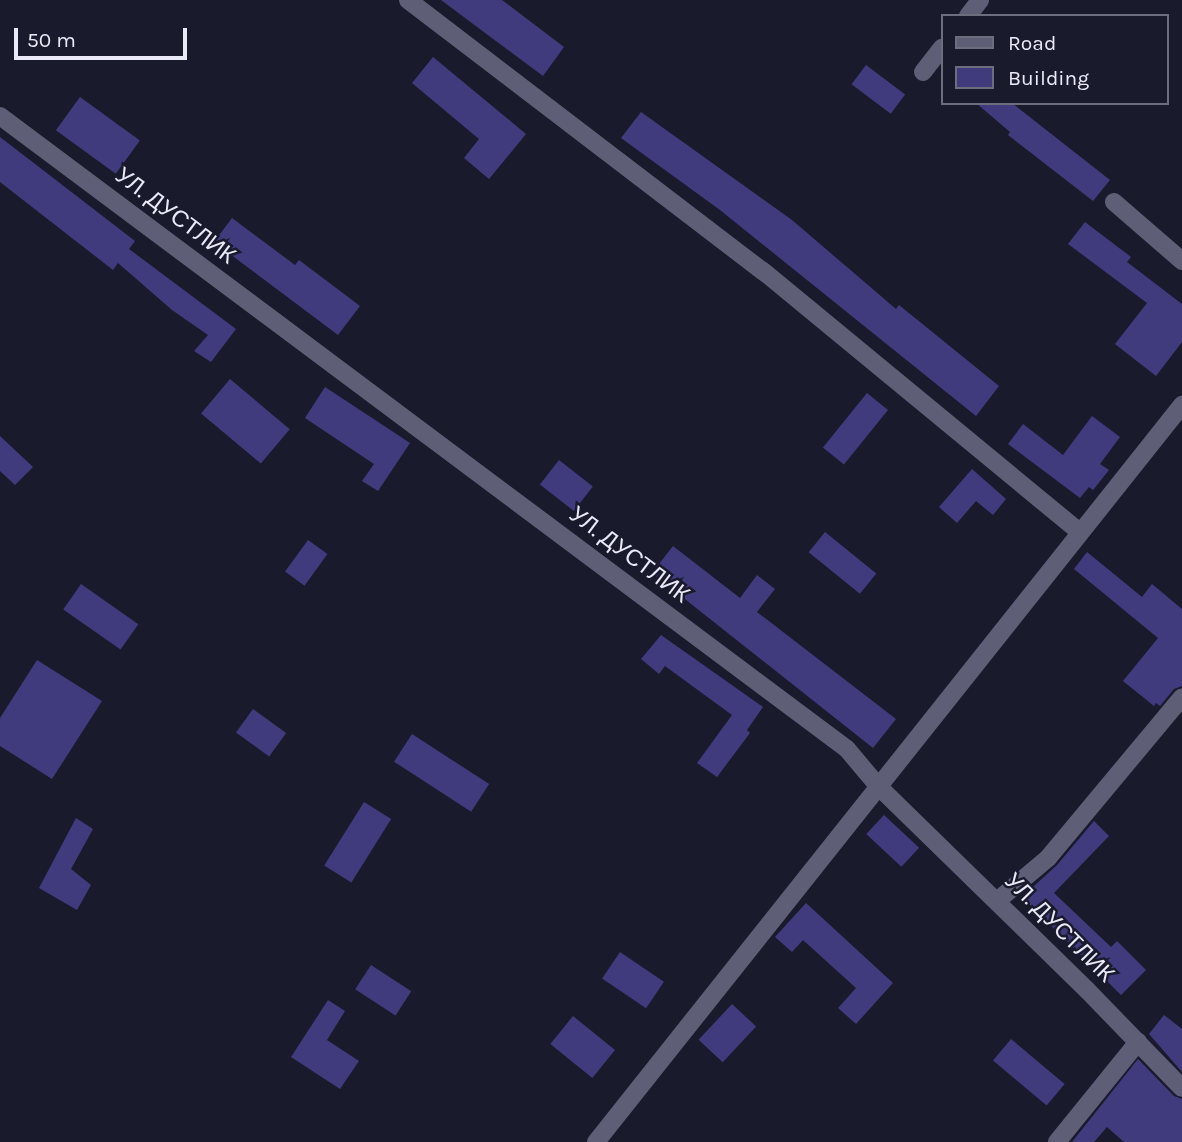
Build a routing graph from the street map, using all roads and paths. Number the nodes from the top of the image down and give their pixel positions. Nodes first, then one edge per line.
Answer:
1 (408, 0) edge
2 (940, 51) edge
3 (923, 72) dead end
4 (0, 116) edge
5 (1114, 202) dead end
6 (1182, 261) edge
7 (1182, 405) edge
8 (1080, 532) junction
9 (1182, 697) edge
10 (878, 786) junction
11 (997, 901) junction
12 (1138, 1042) junction
13 (1182, 1088) edge
14 (596, 1142) edge
15 (1057, 1142) edge

1 - 8 street
2 - 3 street
4 - 10 street, УЛ. ДУСТЛИК
5 - 6 street
7 - 8 street
8 - 10 street
9 - 11 street
10 - 11 street, УЛ. ДУСТЛИК
10 - 14 street
11 - 12 street, УЛ. ДУСТЛИК
12 - 13 street, УЛ. ДУСТЛИК
12 - 15 street

